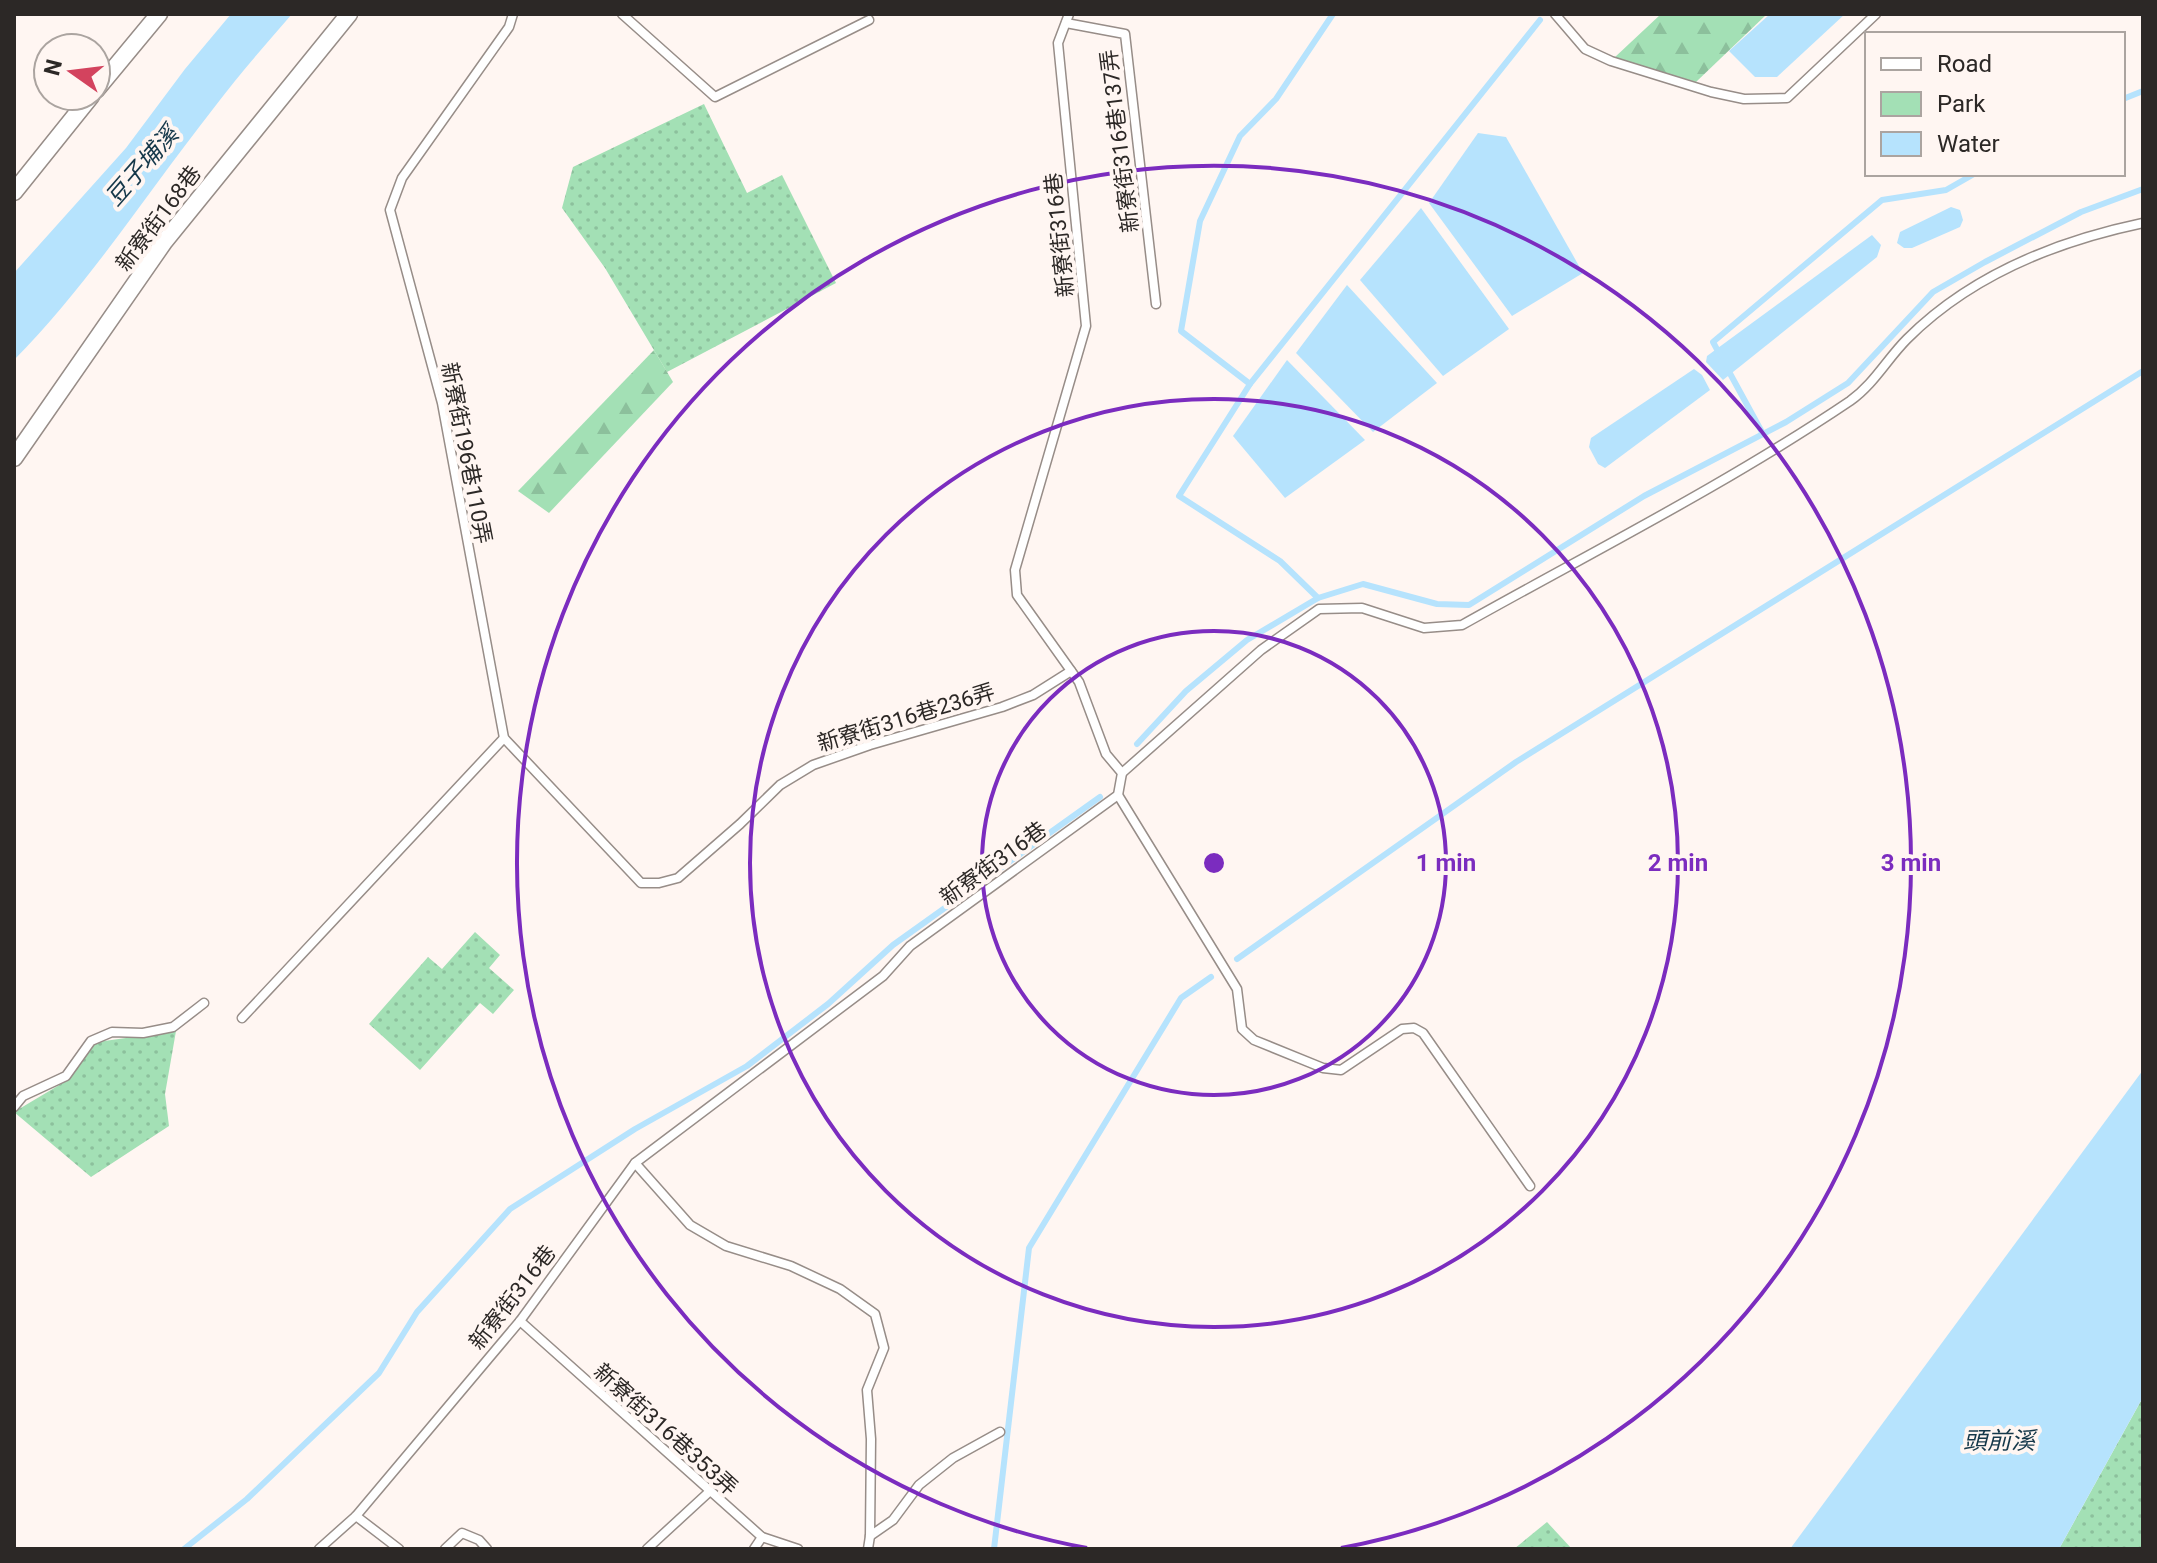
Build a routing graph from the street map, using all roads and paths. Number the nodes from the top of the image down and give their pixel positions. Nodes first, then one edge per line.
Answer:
1 (159, 14) edge
2 (349, 14) edge
3 (513, 14) edge
4 (622, 14) edge
5 (1555, 14) edge
6 (1876, 14) edge
7 (1067, 18) edge
8 (869, 20) dead end
9 (112, 71) edge
10 (78, 112) edge
11 (14, 192) edge
12 (2143, 223) edge
13 (1156, 304) dead end
14 (14, 458) edge
15 (1071, 671) junction
16 (504, 738) junction
17 (1122, 773) junction
18 (1118, 795) junction
19 (204, 1003) dead end
20 (242, 1018) dead end
21 (14, 1107) edge
22 (635, 1163) junction
23 (1530, 1186) dead end
24 (520, 1321) junction
25 (1000, 1432) dead end
26 (709, 1492) junction
27 (356, 1516) junction
28 (870, 1536) junction
29 (762, 1537) junction
30 (319, 1549) edge
31 (399, 1549) edge
32 (445, 1549) edge
33 (487, 1549) edge
34 (647, 1549) edge
35 (754, 1549) edge
36 (798, 1549) edge
37 (868, 1549) edge

1 - 9 street
2 - 14 street, 新寮街168巷
3 - 16 lane, 新寮街196巷110弄
4 - 8 lane
5 - 6 lane
7 - 13 lane, 新寮街316巷137弄
7 - 15 lane, 新寮街316巷
10 - 11 street
12 - 17 lane
15 - 16 lane, 新寮街316巷236弄
15 - 17 lane, 新寮街316巷
16 - 20 lane
17 - 18 lane
18 - 22 lane, 新寮街316巷
18 - 23 lane
19 - 21 lane
22 - 24 lane, 新寮街316巷
22 - 28 lane
24 - 26 lane, 新寮街316巷353弄
24 - 27 lane, 新寮街316巷
25 - 28 lane
26 - 29 lane, 新寮街316巷353弄
26 - 34 lane
27 - 30 lane, 新寮街316巷
27 - 31 lane
28 - 37 lane
29 - 35 lane
29 - 36 lane, 新寮街316巷353弄
32 - 33 lane

